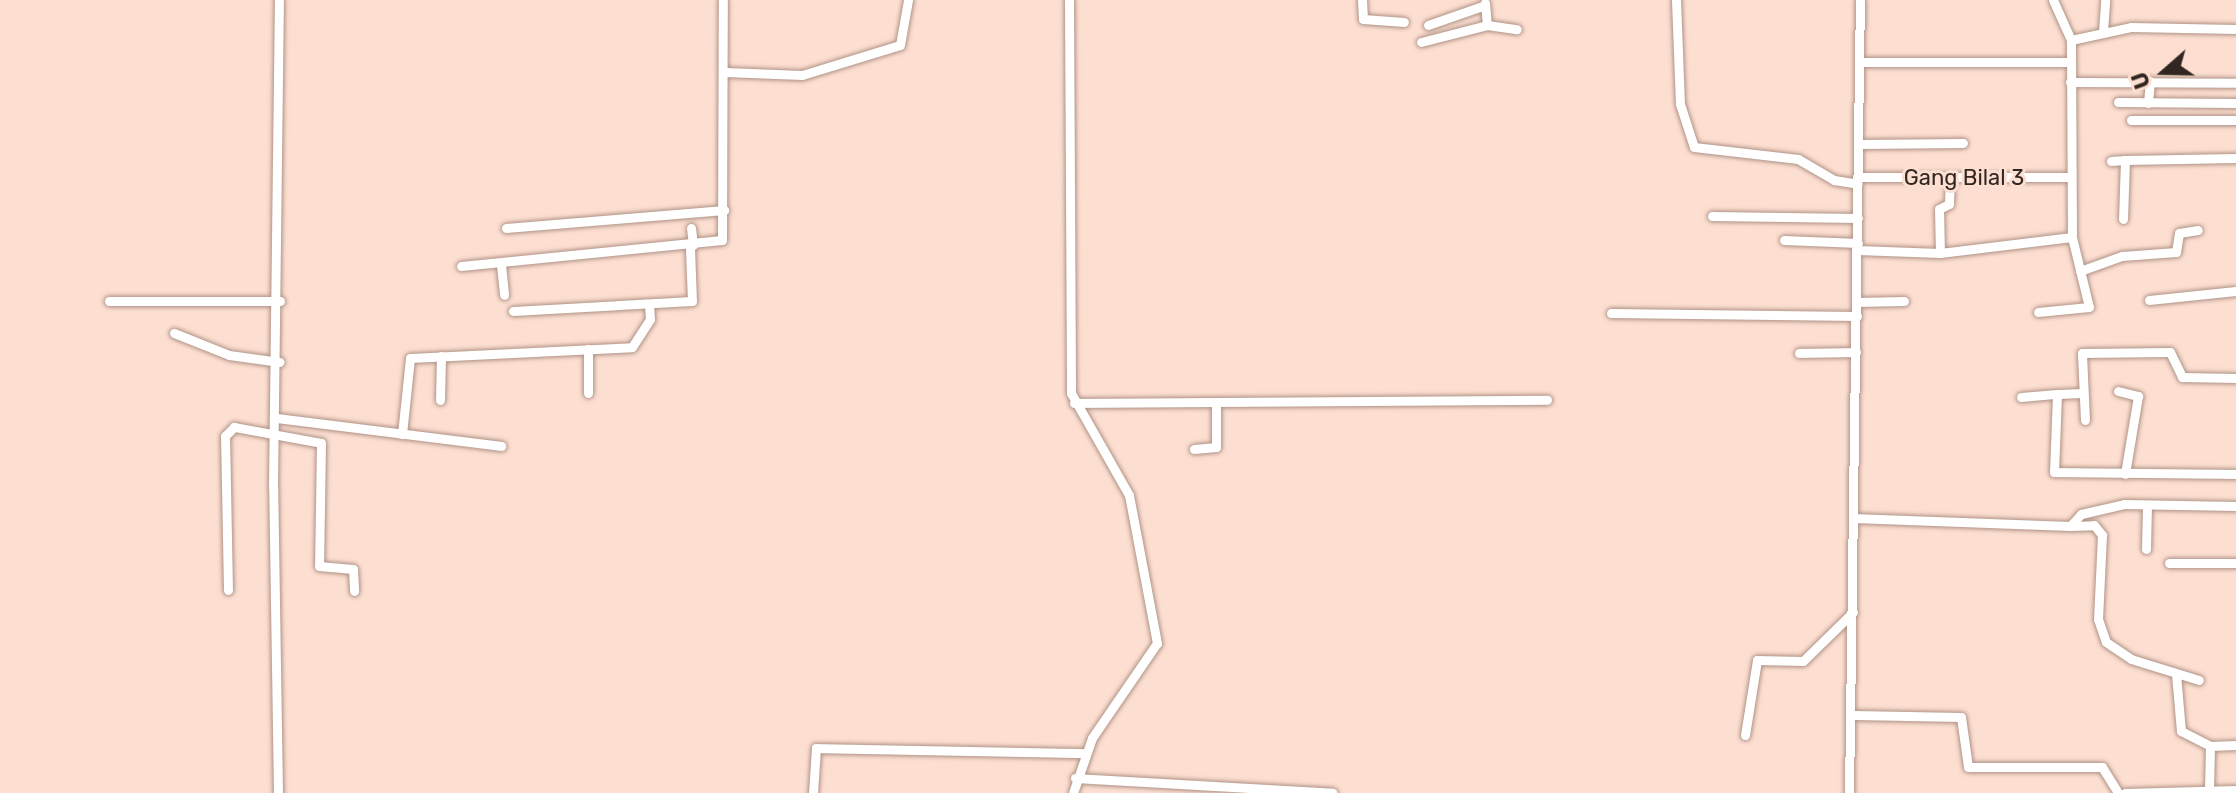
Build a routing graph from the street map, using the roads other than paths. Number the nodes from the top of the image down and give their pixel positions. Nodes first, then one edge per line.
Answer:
1 (279, 0) edge
2 (723, 0) edge
3 (908, 0) edge
4 (1069, 0) edge
5 (1362, 0) edge
6 (1676, 0) edge
7 (1860, 0) edge
8 (2053, 0) edge
9 (2105, 0) edge
10 (1485, 3) edge
11 (1440, 21) junction
12 (1404, 22) dead end
13 (1428, 25) dead end
14 (1487, 25) junction
15 (1517, 29) dead end
16 (2236, 29) edge
17 (2103, 32) junction
18 (1444, 39) junction
19 (2071, 40) junction
20 (1421, 42) dead end
21 (1860, 62) junction
22 (2071, 62) junction
23 (725, 72) junction
24 (2150, 81) junction
25 (2070, 82) junction
26 (2236, 83) edge
27 (2118, 102) dead end
28 (2148, 103) junction
29 (2236, 103) edge
30 (2131, 120) dead end
31 (2236, 120) edge
32 (1963, 143) dead end
33 (1859, 144) junction
34 (2236, 158) edge
35 (2125, 160) junction
36 (2111, 161) dead end
37 (2070, 177) junction
38 (1950, 178) junction
39 (1858, 180) junction
40 (724, 210) junction
41 (1712, 216) dead end
42 (1858, 218) junction
43 (2123, 219) dead end
44 (506, 228) dead end
45 (691, 228) dead end
46 (2198, 230) dead end
47 (2072, 237) junction
48 (1784, 240) dead end
49 (692, 246) junction
50 (1857, 246) junction
51 (1940, 253) junction
52 (501, 265) junction
53 (461, 266) dead end
54 (2079, 268) junction
55 (2236, 291) edge
56 (504, 295) dead end
57 (2149, 300) dead end
58 (109, 301) dead end
59 (280, 301) junction
60 (1904, 301) dead end
61 (1856, 302) junction
62 (649, 306) junction
63 (513, 311) dead end
64 (2038, 312) dead end
65 (1611, 313) dead end
66 (1857, 316) junction
67 (174, 333) dead end
68 (588, 349) junction
69 (1856, 352) junction
70 (1799, 353) dead end
71 (441, 356) junction
72 (280, 362) junction
73 (2236, 378) edge
74 (2118, 391) dead end
75 (588, 393) dead end
76 (2083, 393) junction
77 (2057, 394) junction
78 (2021, 397) dead end
79 (440, 400) dead end
80 (1547, 400) dead end
81 (1074, 403) junction
82 (1216, 403) junction
83 (277, 418) junction
84 (2085, 420) dead end
85 (276, 433) junction
86 (402, 434) junction
87 (501, 446) dead end
88 (1194, 449) dead end
89 (2125, 474) junction
90 (2236, 474) edge
91 (2147, 505) junction
92 (2236, 506) edge
93 (1853, 518) junction
94 (2070, 526) junction
95 (2146, 549) dead end
96 (2169, 563) dead end
97 (2236, 563) edge
98 (228, 590) dead end
99 (354, 591) dead end
100 (1853, 612) junction
101 (2176, 674) junction
102 (2199, 680) dead end
103 (1854, 715) junction
104 (1745, 735) dead end
105 (2236, 745) edge
106 (2210, 746) junction
107 (1084, 753) junction
108 (1075, 778) junction
109 (1214, 789) edge
110 (2209, 790) junction
111 (2236, 790) edge
112 (278, 793) edge
113 (813, 793) edge
114 (1073, 793) edge
115 (1333, 793) edge
116 (1849, 793) edge
117 (2118, 793) edge
118 (2125, 793) edge

1 - 59 street
2 - 23 street
3 - 23 street
4 - 81 street
5 - 12 street
6 - 39 street, Gang Bilal 3
7 - 21 street
8 - 19 street
9 - 17 street
10 - 11 street
10 - 14 street
11 - 13 street
11 - 18 street
14 - 15 street
14 - 18 street
16 - 17 street
17 - 19 street
18 - 20 street
19 - 22 street
21 - 22 street
21 - 33 street
22 - 25 street
23 - 40 street
24 - 25 street
24 - 26 street
24 - 28 street
25 - 37 street
27 - 28 street
28 - 29 street
30 - 31 street
32 - 33 street
33 - 39 street
34 - 35 street
35 - 36 street
35 - 43 street
37 - 38 street, Gang Bilal 3
37 - 47 street
38 - 39 street, Gang Bilal 3
38 - 51 street
39 - 42 street
40 - 44 street
40 - 49 street
41 - 42 street
42 - 50 street
45 - 49 street
46 - 54 street
47 - 51 street
47 - 54 street
48 - 50 street
49 - 52 street
49 - 62 street
50 - 51 street
50 - 61 street
52 - 53 street
52 - 56 street
54 - 64 street
55 - 57 street
58 - 59 street
59 - 72 street
60 - 61 street
61 - 66 street
62 - 63 street
62 - 68 street
65 - 66 street
66 - 69 street
67 - 72 street
68 - 71 street
68 - 75 street
69 - 70 street
69 - 93 street
71 - 79 street
71 - 86 street
72 - 83 street
73 - 76 street
74 - 89 street
76 - 77 street
76 - 84 street
77 - 78 street
77 - 89 street
80 - 82 street
81 - 82 street
81 - 107 street
82 - 88 street
83 - 85 street
83 - 86 street
85 - 98 street
85 - 99 street
85 - 112 street
86 - 87 street
89 - 90 street
91 - 92 street
91 - 94 street
91 - 95 street
93 - 94 street
93 - 100 street
94 - 101 street
96 - 97 street
100 - 103 street
100 - 104 street
101 - 102 street
101 - 106 street
103 - 116 street
103 - 117 street
105 - 106 street
106 - 110 street
107 - 108 street
107 - 113 street
108 - 109 street
108 - 114 street
109 - 115 street
110 - 111 street
110 - 118 street

